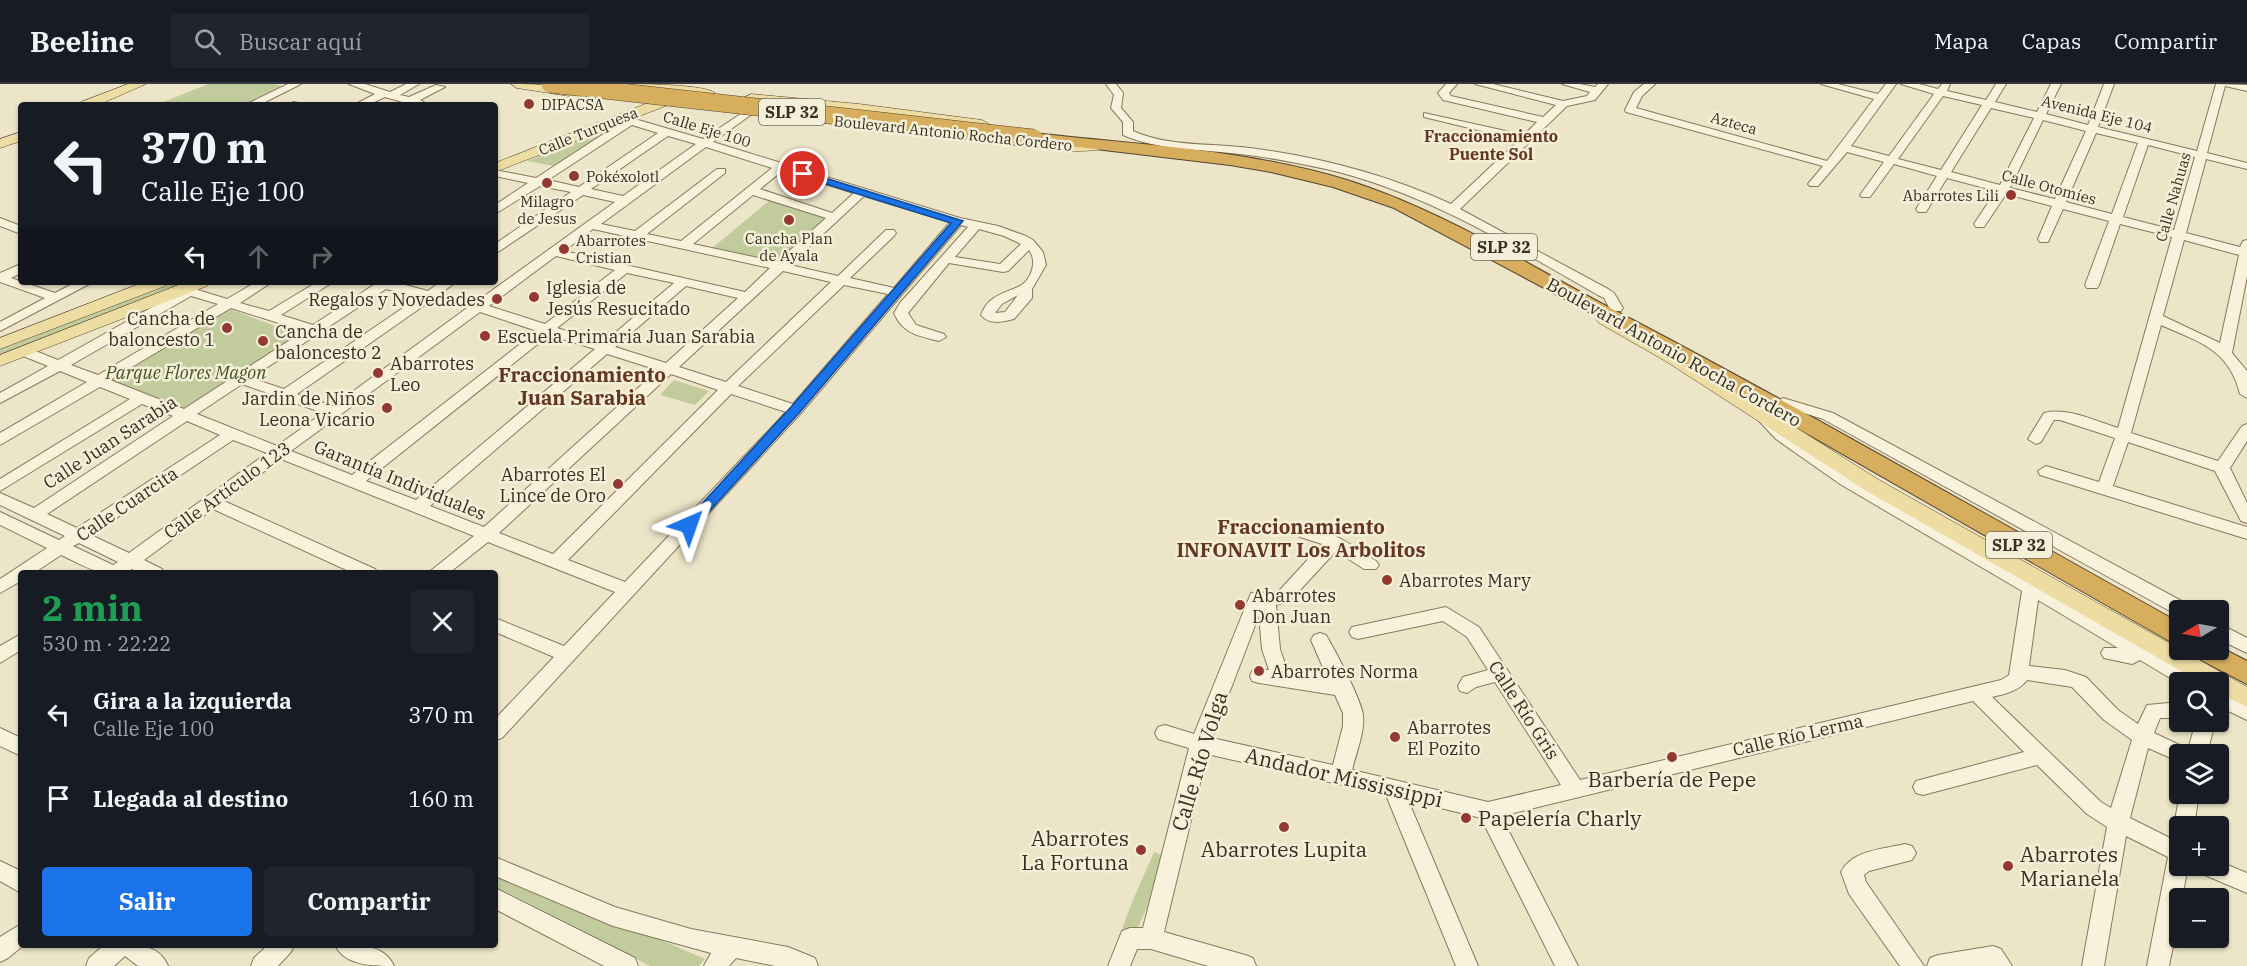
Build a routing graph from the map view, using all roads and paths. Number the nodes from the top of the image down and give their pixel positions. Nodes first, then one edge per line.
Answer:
1 (140, 84) edge
2 (154, 84) edge
3 (296, 84) edge
4 (354, 84) edge
5 (414, 84) edge
6 (517, 84) edge
7 (550, 84) edge
8 (590, 84) edge
9 (627, 84) edge
10 (1111, 84) edge
11 (1452, 84) edge
12 (1480, 84) edge
13 (1567, 84) edge
14 (1650, 84) edge
15 (1826, 84) edge
16 (1891, 84) edge
17 (1906, 84) edge
18 (2001, 84) edge
19 (2056, 84) edge
20 (2109, 84) edge
21 (2221, 84) edge
22 (2228, 84) edge
23 (440, 87) dead end
24 (652, 87) junction
25 (1600, 87) edge
26 (1944, 88) edge
27 (2247, 88) edge
28 (679, 90) junction
29 (709, 93) junction
30 (388, 94) junction
31 (608, 96) junction
32 (1881, 98) junction
33 (636, 99) junction
34 (94, 102) edge
35 (108, 102) edge
36 (257, 102) edge
37 (367, 102) edge
38 (405, 102) edge
39 (663, 102) junction
40 (1563, 104) junction
41 (1989, 104) junction
42 (695, 106) junction
43 (748, 112) junction
44 (1428, 115) dead end
45 (2040, 116) junction
46 (626, 119) junction
47 (1545, 121) junction
48 (2092, 129) junction
49 (18, 130) edge
50 (666, 132) junction
51 (1035, 136) junction
52 (0, 137) edge
53 (18, 137) edge
54 (1528, 139) junction
55 (2144, 141) junction
56 (1104, 143) junction
57 (1150, 143) junction
58 (0, 144) edge
59 (705, 144) junction
60 (1844, 148) junction
61 (498, 155) edge
62 (2201, 155) junction
63 (1891, 161) junction
64 (1830, 165) junction
65 (2247, 165) edge
66 (780, 167) junction
67 (498, 171) edge
68 (721, 171) dead end
69 (498, 173) edge
70 (1945, 175) junction
71 (538, 182) junction
72 (1814, 184) dead end
73 (750, 190) junction
74 (2003, 190) junction
75 (581, 191) junction
76 (862, 192) junction
77 (1866, 195) dead end
78 (625, 200) junction
79 (2059, 205) junction
80 (498, 208) edge
81 (1922, 209) dead end
82 (1452, 210) junction
83 (834, 217) junction
84 (2116, 220) junction
85 (958, 221) junction
86 (0, 222) edge
87 (1980, 224) dead end
88 (590, 225) junction
89 (976, 225) junction
90 (18, 229) edge
91 (890, 233) dead end
92 (637, 236) junction
93 (2178, 236) junction
94 (2043, 239) dead end
95 (1029, 243) junction
96 (683, 246) junction
97 (498, 248) edge
98 (2246, 250) edge
99 (554, 252) junction
100 (947, 259) junction
101 (779, 267) junction
102 (625, 268) junction
103 (18, 269) edge
104 (1534, 274) junction
105 (0, 278) edge
106 (840, 280) junction
107 (683, 282) junction
108 (18, 284) edge
109 (20, 285) edge
110 (80, 285) edge
111 (151, 285) edge
112 (260, 285) edge
113 (321, 285) edge
114 (382, 285) edge
115 (392, 285) edge
116 (445, 285) edge
117 (2092, 285) dead end
118 (190, 288) edge
119 (1024, 289) dead end
120 (895, 292) junction
121 (430, 296) junction
122 (747, 296) junction
123 (56, 298) junction
124 (229, 304) junction
125 (478, 307) junction
126 (1616, 309) junction
127 (272, 315) junction
128 (2156, 318) junction
129 (0, 327) edge
130 (547, 329) junction
131 (315, 330) junction
132 (939, 337) dead end
133 (0, 344) edge
134 (604, 348) junction
135 (22, 351) junction
136 (2225, 354) junction
137 (0, 361) edge
138 (57, 365) junction
139 (667, 368) junction
140 (2244, 372) edge
141 (240, 379) junction
142 (98, 381) junction
143 (728, 388) junction
144 (2247, 394) edge
145 (286, 395) junction
146 (141, 398) junction
147 (0, 399) edge
148 (1783, 402) junction
149 (1754, 409) junction
150 (796, 410) junction
151 (335, 412) junction
152 (186, 416) junction
153 (2247, 429) edge
154 (232, 434) junction
155 (2123, 435) junction
156 (2036, 439) dead end
157 (0, 440) edge
158 (1863, 452) junction
159 (279, 453) junction
160 (2222, 468) junction
161 (2046, 471) dead end
162 (354, 482) junction
163 (0, 486) edge
164 (2104, 490) junction
165 (0, 498) edge
166 (212, 502) junction
167 (417, 507) junction
168 (34, 515) junction
169 (0, 518) edge
170 (2247, 518) edge
171 (1306, 533) dead end
172 (2247, 533) edge
173 (486, 535) junction
174 (79, 536) junction
175 (1334, 542) junction
176 (60, 548) junction
177 (131, 561) junction
178 (556, 562) junction
179 (1370, 565) dead end
180 (26, 570) edge
181 (108, 570) edge
182 (118, 570) edge
183 (150, 570) edge
184 (365, 570) edge
185 (441, 570) edge
186 (18, 575) edge
187 (0, 587) edge
188 (2031, 589) junction
189 (629, 591) junction
190 (1266, 598) junction
191 (2169, 602) edge
192 (2169, 615) edge
193 (498, 626) edge
194 (2169, 629) edge
195 (1358, 632) dead end
196 (2229, 636) edge
197 (1320, 640) dead end
198 (2247, 646) edge
199 (2229, 649) edge
200 (2136, 652) junction
201 (2110, 653) dead end
202 (566, 655) junction
203 (2247, 658) edge
204 (2222, 660) edge
205 (2019, 672) junction
206 (2174, 672) edge
207 (1501, 673) junction
208 (2247, 674) edge
209 (1259, 676) dead end
210 (1281, 680) junction
211 (1467, 686) dead end
212 (1344, 689) junction
213 (1976, 693) junction
214 (2247, 698) edge
215 (2229, 703) edge
216 (2169, 710) edge
217 (2247, 712) edge
218 (498, 729) edge
219 (1165, 733) dead end
220 (0, 736) edge
221 (2141, 737) junction
222 (1200, 744) junction
223 (18, 746) edge
224 (2169, 749) edge
225 (2039, 756) junction
226 (1341, 775) junction
227 (1923, 787) dead end
228 (1393, 788) junction
229 (1574, 788) junction
230 (1488, 811) junction
231 (2119, 823) junction
232 (2169, 847) edge
233 (1905, 852) dead end
234 (498, 867) edge
235 (0, 870) edge
236 (2229, 875) edge
237 (2175, 876) edge
238 (18, 880) edge
239 (2247, 883) edge
240 (498, 900) edge
241 (18, 936) edge
242 (1141, 938) junction
243 (732, 946) junction
244 (118, 948) edge
245 (131, 948) edge
246 (280, 948) edge
247 (351, 948) edge
248 (0, 951) edge
249 (1997, 961) edge
250 (97, 966) edge
251 (157, 966) edge
252 (262, 966) edge
253 (383, 966) edge
254 (627, 966) edge
255 (715, 966) edge
256 (807, 966) edge
257 (1119, 966) edge
258 (1245, 966) edge
259 (1467, 966) edge
260 (1567, 966) edge
261 (1912, 966) edge
262 (1938, 966) edge
263 (1946, 966) edge
264 (2093, 966) edge
265 (2158, 966) edge

1 - 34 main road
2 - 35 main road
3 - 36 street
4 - 30 street
5 - 30 street
6 - 31 main road, Boulevard Antonio Rocha Cordero / SLP 32
7 - 51 highway, Boulevard Antonio Rocha Cordero / SLP 32, bridge
8 - 51 highway, Boulevard Antonio Rocha Cordero / SLP 32, bridge
9 - 24 main road, Boulevard Antonio Rocha Cordero / SLP 32
9 - 31 main road
10 - 57 street
11 - 47 street
12 - 40 street
13 - 25 street
14 - 64 street, Azteca
15 - 32 street
16 - 32 street
17 - 26 street, Avenida Eje 104
18 - 41 street
19 - 45 street
20 - 48 street
21 - 62 street, Calle Nahuas
22 - 27 street
23 - 38 street
24 - 28 main road, Boulevard Antonio Rocha Cordero / SLP 32
24 - 33 main road, Calle Turquesa
25 - 40 street
26 - 41 street, Avenida Eje 104
26 - 63 street
28 - 29 main road, Boulevard Antonio Rocha Cordero / SLP 32
28 - 39 main road, Calle Turquesa
29 - 42 main road
29 - 56 main road, Boulevard Antonio Rocha Cordero / SLP 32
30 - 37 street
30 - 38 street
31 - 33 main road, Boulevard Antonio Rocha Cordero / SLP 32
32 - 60 street
33 - 39 main road, Boulevard Antonio Rocha Cordero / SLP 32
33 - 61 main road, Calle Turquesa
39 - 42 main road, Boulevard Antonio Rocha Cordero / SLP 32
39 - 46 main road, Calle Turquesa
40 - 47 street
41 - 45 street, Avenida Eje 104
41 - 70 street
42 - 43 main road, Boulevard Antonio Rocha Cordero / SLP 32
43 - 56 main road, Boulevard Antonio Rocha Cordero / SLP 32
43 - 59 street, Calle Artículo 123
44 - 54 street
45 - 48 street, Avenida Eje 104
45 - 74 street
46 - 50 street, Calle Eje 100
46 - 67 main road, Calle Turquesa
46 - 71 street
47 - 54 street
48 - 55 street, Avenida Eje 104
48 - 79 street
49 - 52 main road
50 - 59 street, Calle Eje 100
50 - 75 street
51 - 56 highway, Boulevard Antonio Rocha Cordero / SLP 32
53 - 58 main road
54 - 82 street
55 - 62 street, Avenida Eje 104
55 - 84 street
56 - 57 highway, Boulevard Antonio Rocha Cordero / SLP 32
56 - 104 highway, Boulevard Antonio Rocha Cordero / SLP 32
57 - 82 street
57 - 126 highway, Boulevard Antonio Rocha Cordero / SLP 32
59 - 66 street, Calle Eje 100
59 - 78 street, Calle Artículo 123
60 - 63 street, Calle Otomíes
60 - 64 street
62 - 65 street, Avenida Eje 104
62 - 93 street, Calle Nahuas
63 - 70 street, Calle Otomíes
63 - 77 street
64 - 72 street
66 - 73 street
66 - 76 street, Calle Eje 100
68 - 92 street
69 - 71 street
70 - 74 street, Calle Otomíes
70 - 81 street
71 - 75 street
71 - 80 street
73 - 83 street
73 - 96 street
74 - 79 street, Calle Otomíes
74 - 87 street
75 - 78 street
75 - 97 street
76 - 83 street
76 - 85 street, Calle Eje 100
78 - 88 street, Calle Artículo 123
79 - 84 street, Calle Otomíes
79 - 94 street
82 - 126 street
83 - 101 street
84 - 93 street, Calle Otomíes
84 - 117 street
85 - 89 street, Calle Eje 100
85 - 120 street
86 - 90 street
88 - 92 street
88 - 99 street, Calle Artículo 123
89 - 95 street, Calle Eje 100
89 - 100 street
91 - 106 street
92 - 96 street
93 - 98 street, Calle Otomíes
93 - 128 street, Calle Nahuas
95 - 100 street
95 - 119 street
96 - 101 street
98 - 136 street
99 - 102 street
99 - 125 street, Calle Artículo 123
100 - 132 street
101 - 106 street
101 - 122 street
102 - 107 street
102 - 130 street
103 - 105 street
104 - 149 main road
104 - 158 highway, Boulevard Antonio Rocha Cordero / SLP 32
105 - 108 street
106 - 120 street
106 - 143 street
107 - 122 street
107 - 134 street
109 - 123 street
110 - 123 street
111 - 133 main road
112 - 124 street
113 - 127 street
114 - 131 street, Calle Juan Sarabia
115 - 121 street
116 - 121 street
118 - 124 street
118 - 135 main road
118 - 138 street
120 - 150 street
121 - 125 street
121 - 145 street
122 - 139 street
123 - 129 street
124 - 127 street
124 - 142 street
125 - 130 street
125 - 151 street, Calle Artículo 123
126 - 148 highway, Boulevard Antonio Rocha Cordero / SLP 32
127 - 131 street
128 - 136 street
128 - 155 street, Calle Nahuas
130 - 134 street
130 - 162 street
131 - 141 street, Calle Juan Sarabia
134 - 139 street
134 - 167 street
135 - 137 main road
135 - 138 street, Garantía Individuales
136 - 140 street
138 - 142 street, Garantía Individuales
138 - 147 street
139 - 143 street
139 - 173 street
140 - 144 street
141 - 145 street
141 - 152 street, Calle Juan Sarabia
142 - 146 street, Garantía Individuales
142 - 157 street
143 - 150 street
143 - 178 street
145 - 151 street
146 - 152 street, Garantía Individuales
146 - 163 street
148 - 158 highway, Boulevard Antonio Rocha Cordero / SLP 32
148 - 191 street
149 - 188 street
149 - 214 main road
150 - 189 street
151 - 159 street, Calle Artículo 123
152 - 154 street, Garantía Individuales
152 - 168 street, Calle Juan Sarabia
153 - 160 street
154 - 159 street, Garantía Individuales
154 - 174 street, Calle Cuarcita
155 - 156 street
155 - 160 street
155 - 164 street, Calle Nahuas
158 - 192 highway, Boulevard Antonio Rocha Cordero / SLP 32
158 - 194 highway, Boulevard Antonio Rocha Cordero / SLP 32
159 - 162 street, Garantía Individuales
159 - 166 street, Calle Artículo 123
160 - 170 street
161 - 164 street
162 - 167 street, Garantía Individuales
164 - 172 street
165 - 168 street
166 - 177 street, Calle Artículo 123
166 - 184 street
167 - 173 street, Garantía Individuales
168 - 174 street
169 - 176 street
171 - 175 street
173 - 178 street, Garantía Individuales
173 - 185 street
174 - 176 street, Calle Cuarcita
174 - 177 street
175 - 179 street
175 - 190 street, Calle Río Volga
176 - 180 street, Calle Cuarcita
176 - 181 street
177 - 182 street, Calle Artículo 123
177 - 183 street
178 - 189 street, Garantía Individuales
186 - 187 street, Calle Cuarcita
188 - 200 street
188 - 205 street
189 - 202 street
190 - 210 street
190 - 222 street, Calle Río Volga
193 - 202 street
195 - 207 street, Calle Río Gris
196 - 198 street
197 - 212 street
199 - 203 highway
200 - 201 street
200 - 206 street
202 - 218 street
204 - 208 highway
205 - 213 street, Calle Río Lerma
205 - 221 street
207 - 211 street
207 - 229 street, Calle Río Gris
209 - 210 street
210 - 212 street
212 - 226 street
213 - 225 street
213 - 229 street, Calle Río Lerma
215 - 217 street
216 - 221 street
219 - 222 street, Andador Mississippi
220 - 223 street
221 - 224 street
221 - 231 street
222 - 226 street, Andador Mississippi
222 - 242 street, Calle Río Volga
225 - 227 street
225 - 231 street
226 - 228 street, Andador Mississippi
228 - 230 street, Andador Mississippi
228 - 259 street
229 - 230 street, Calle Río Lerma
230 - 260 street
231 - 232 street
231 - 264 street
233 - 261 street
234 - 243 street
235 - 238 street
236 - 239 street
237 - 265 street
240 - 254 street
241 - 248 street
242 - 257 street, Calle Río Volga
242 - 258 street
243 - 255 street
243 - 256 street
244 - 250 street
245 - 251 street
246 - 252 street
247 - 253 street
249 - 263 street
262 - 263 street

